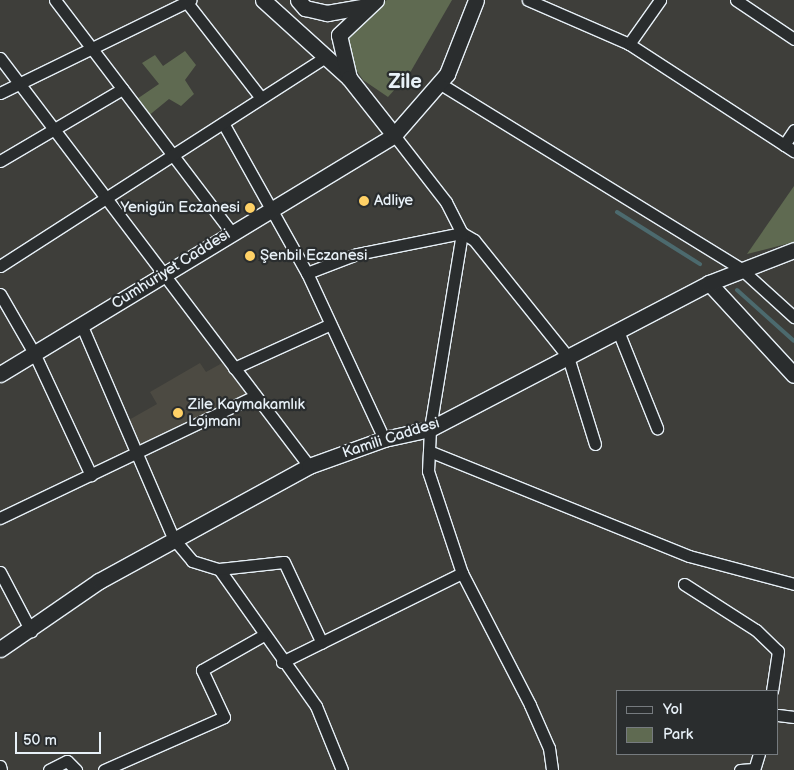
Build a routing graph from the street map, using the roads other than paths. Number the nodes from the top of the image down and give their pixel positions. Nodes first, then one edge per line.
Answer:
1 (55, 0) edge
2 (263, 0) edge
3 (298, 0) edge
4 (476, 0) edge
5 (528, 0) edge
6 (660, 0) edge
7 (736, 0) edge
8 (188, 1) edge
9 (371, 3) edge
10 (794, 39) edge
11 (629, 44) junction
12 (91, 48) junction
13 (325, 57) junction
14 (0, 58) edge
15 (348, 78) junction
16 (439, 83) junction
17 (19, 84) junction
18 (122, 89) junction
19 (0, 93) edge
20 (261, 98) junction
21 (223, 122) junction
22 (54, 130) junction
23 (794, 130) edge
24 (394, 135) junction
25 (784, 145) junction
26 (794, 151) edge
27 (173, 155) junction
28 (0, 160) edge
29 (104, 199) junction
30 (270, 208) junction
31 (231, 232) junction
32 (462, 233) junction
33 (794, 250) edge
34 (0, 266) edge
35 (741, 270) junction
36 (307, 273) junction
37 (162, 274) junction
38 (709, 282) junction
39 (0, 294) edge
40 (794, 317) edge
41 (81, 324) junction
42 (329, 325) junction
43 (618, 331) junction
44 (34, 353) junction
45 (568, 358) junction
46 (234, 368) junction
47 (0, 374) edge
48 (794, 375) edge
49 (255, 396) junction
50 (430, 428) junction
51 (656, 428) dead end
52 (384, 439) junction
53 (595, 444) dead end
54 (429, 451) junction
55 (138, 455) junction
56 (309, 466) junction
57 (91, 475) junction
58 (0, 518) edge
59 (172, 538) junction
60 (220, 569) junction
61 (0, 572) edge
62 (462, 572) junction
63 (684, 584) dead end
64 (794, 584) edge
65 (31, 631) junction
66 (262, 636) junction
67 (322, 644) junction
68 (0, 649) edge
69 (282, 662) junction
70 (772, 690) edge
71 (779, 715) edge
72 (794, 717) edge
73 (759, 755) edge
74 (137, 765) edge
75 (0, 766) edge
76 (754, 769) edge
77 (1, 770) edge
78 (49, 770) edge
79 (76, 770) edge
80 (104, 770) edge
81 (342, 770) edge
82 (552, 770) edge
83 (740, 770) edge

1 - 12 street
2 - 13 street
3 - 9 street
4 - 16 street, Cumhuriyet Caddesi
5 - 11 street
6 - 11 street
7 - 10 street
8 - 12 street
8 - 20 street
9 - 15 street
11 - 25 street
12 - 17 street
12 - 18 street
13 - 15 street
13 - 20 street
14 - 17 street
15 - 24 street
16 - 24 street, Cumhuriyet Caddesi
16 - 35 street
17 - 19 street
17 - 22 street
18 - 22 street
18 - 27 street
20 - 21 street
21 - 27 street
21 - 30 street
22 - 28 street
22 - 29 street
23 - 25 street
24 - 30 street, Cumhuriyet Caddesi
24 - 32 street
25 - 26 street
27 - 29 street
27 - 31 street
29 - 34 street
29 - 37 street
30 - 31 street, Cumhuriyet Caddesi
30 - 36 street
31 - 37 street, Cumhuriyet Caddesi
32 - 36 street
32 - 45 street
32 - 50 street
33 - 35 street, Kamili Caddesi
35 - 38 street, Kamili Caddesi
35 - 40 street
36 - 42 street
37 - 41 street, Cumhuriyet Caddesi
37 - 46 street
38 - 43 street, Kamili Caddesi
38 - 48 street
39 - 44 street
41 - 44 street, Cumhuriyet Caddesi
41 - 55 street
42 - 46 street
42 - 52 street
43 - 45 street, Kamili Caddesi
43 - 51 street
44 - 47 street, Cumhuriyet Caddesi
44 - 57 street
45 - 50 street, Kamili Caddesi
45 - 53 street
46 - 49 street
49 - 55 street
49 - 56 street
50 - 52 street, Kamili Caddesi
50 - 54 street
52 - 56 street, Kamili Caddesi
54 - 62 street
54 - 64 street
55 - 57 street
55 - 59 street
56 - 59 street, Kamili Caddesi
57 - 58 street
59 - 60 street
59 - 65 street, Kamili Caddesi
60 - 66 street
60 - 67 street
61 - 65 street
62 - 67 street
62 - 82 street
63 - 70 street
65 - 68 street, Kamili Caddesi
66 - 69 street
66 - 74 street
67 - 69 street
69 - 81 street
71 - 72 street
73 - 76 street
74 - 80 street
75 - 77 street
76 - 83 street
78 - 79 street

